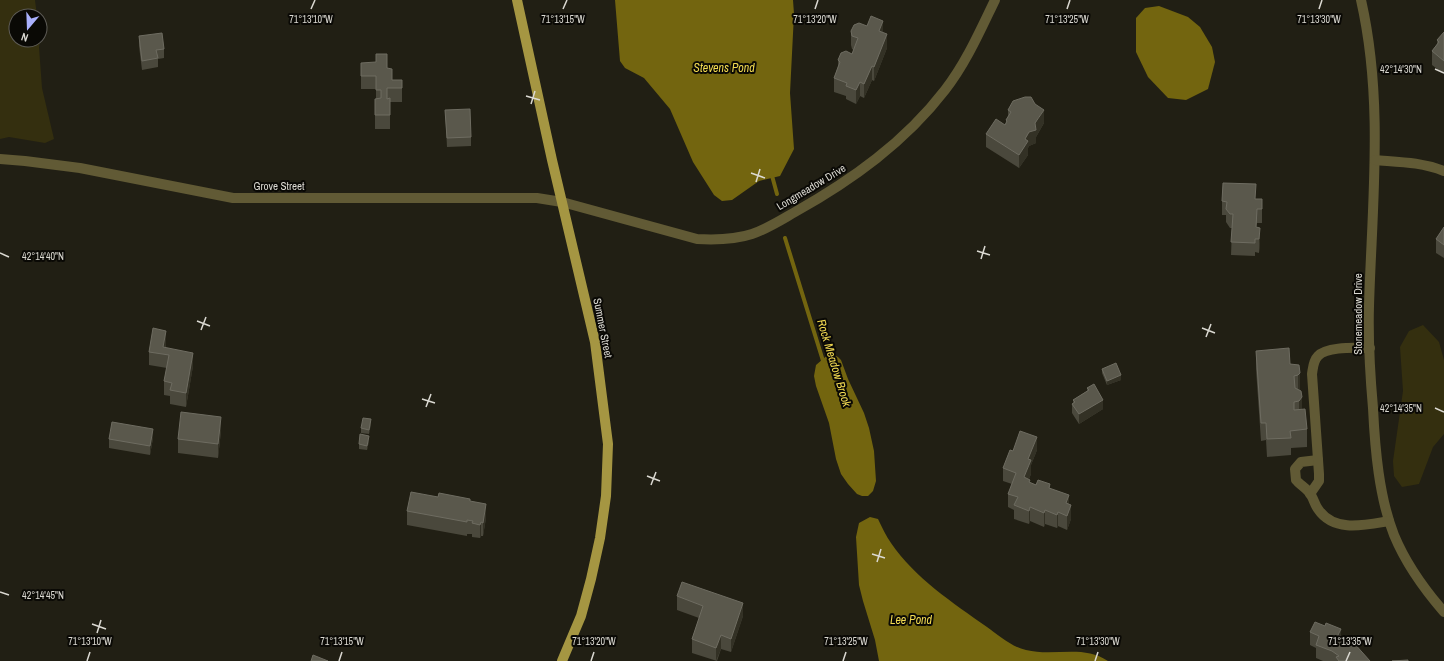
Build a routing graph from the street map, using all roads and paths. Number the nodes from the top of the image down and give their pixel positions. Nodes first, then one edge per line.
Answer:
1 (517, 0) edge
2 (995, 0) edge
3 (1361, 0) edge
4 (0, 160) edge
5 (1375, 160) junction
6 (1444, 171) edge
7 (562, 202) junction
8 (1370, 348) junction
9 (1318, 460) junction
10 (1310, 494) junction
11 (1389, 521) junction
12 (1444, 612) edge
13 (562, 661) edge

1 - 7 main road, Summer Street
2 - 7 street, Longmeadow Drive
3 - 5 street, Stonemeadow Drive
4 - 7 street, Grove Street
5 - 6 street
5 - 8 street, Stonemeadow Drive
7 - 13 main road, Summer Street
8 - 9 street
8 - 11 street, Stonemeadow Drive
9 - 10 street
9 - 10 street
10 - 11 street
11 - 12 street, Stonemeadow Drive

